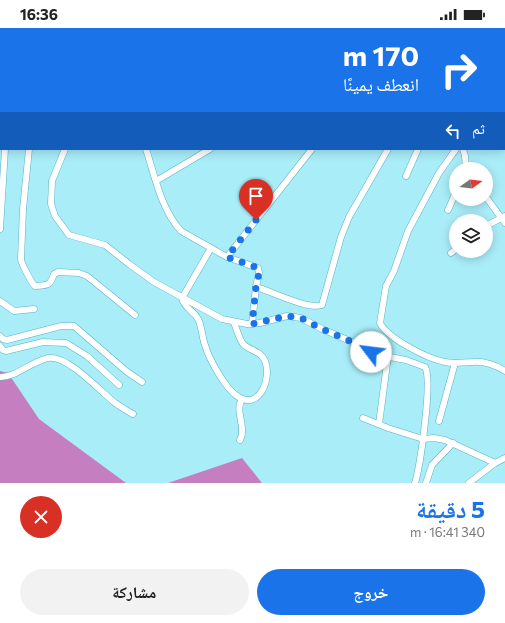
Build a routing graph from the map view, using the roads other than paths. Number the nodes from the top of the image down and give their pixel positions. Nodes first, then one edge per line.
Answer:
1 (5, 150) edge
2 (29, 150) edge
3 (65, 150) edge
4 (146, 150) edge
5 (208, 150) edge
6 (311, 150) edge
7 (387, 150) edge
8 (418, 150) edge
9 (455, 150) edge
10 (463, 150) edge
11 (466, 162) edge
12 (406, 176) dead end
13 (156, 181) junction
14 (450, 206) edge
15 (493, 206) edge
16 (448, 210) dead end
17 (504, 219) edge
18 (493, 223) edge
19 (0, 229) edge
20 (211, 248) junction
21 (227, 257) junction
22 (256, 287) junction
23 (182, 298) junction
24 (0, 301) edge
25 (34, 309) dead end
26 (135, 315) dead end
27 (234, 323) junction
28 (252, 324) junction
29 (0, 336) edge
30 (0, 346) edge
31 (95, 346) junction
32 (87, 356) junction
33 (388, 356) junction
34 (455, 363) junction
35 (505, 371) edge
36 (0, 377) edge
37 (142, 382) dead end
38 (119, 385) dead end
39 (242, 399) junction
40 (133, 414) dead end
41 (363, 418) dead end
42 (439, 421) dead end
43 (379, 424) junction
44 (423, 439) junction
45 (240, 440) dead end
46 (453, 443) junction
47 (505, 458) edge
48 (495, 463) junction
49 (416, 483) edge
50 (426, 483) edge
51 (469, 483) edge

1 - 19 street
2 - 26 street
3 - 23 street
4 - 13 street
5 - 13 street
6 - 21 street
7 - 22 street
8 - 12 street
9 - 34 street
10 - 11 street
13 - 20 street
14 - 16 street
15 - 17 street
17 - 18 street
20 - 21 street
20 - 23 street
21 - 22 street
22 - 28 street
23 - 27 street
23 - 39 street
24 - 25 street
27 - 28 street
27 - 39 street
28 - 33 street
29 - 31 street
30 - 32 street
31 - 32 street
31 - 37 street
32 - 38 street
33 - 43 street
33 - 44 street
34 - 35 street
34 - 42 street
36 - 40 street
39 - 45 street
41 - 43 street
43 - 44 street
44 - 46 street
44 - 49 street
46 - 48 street
46 - 50 street
47 - 48 street
48 - 51 street

